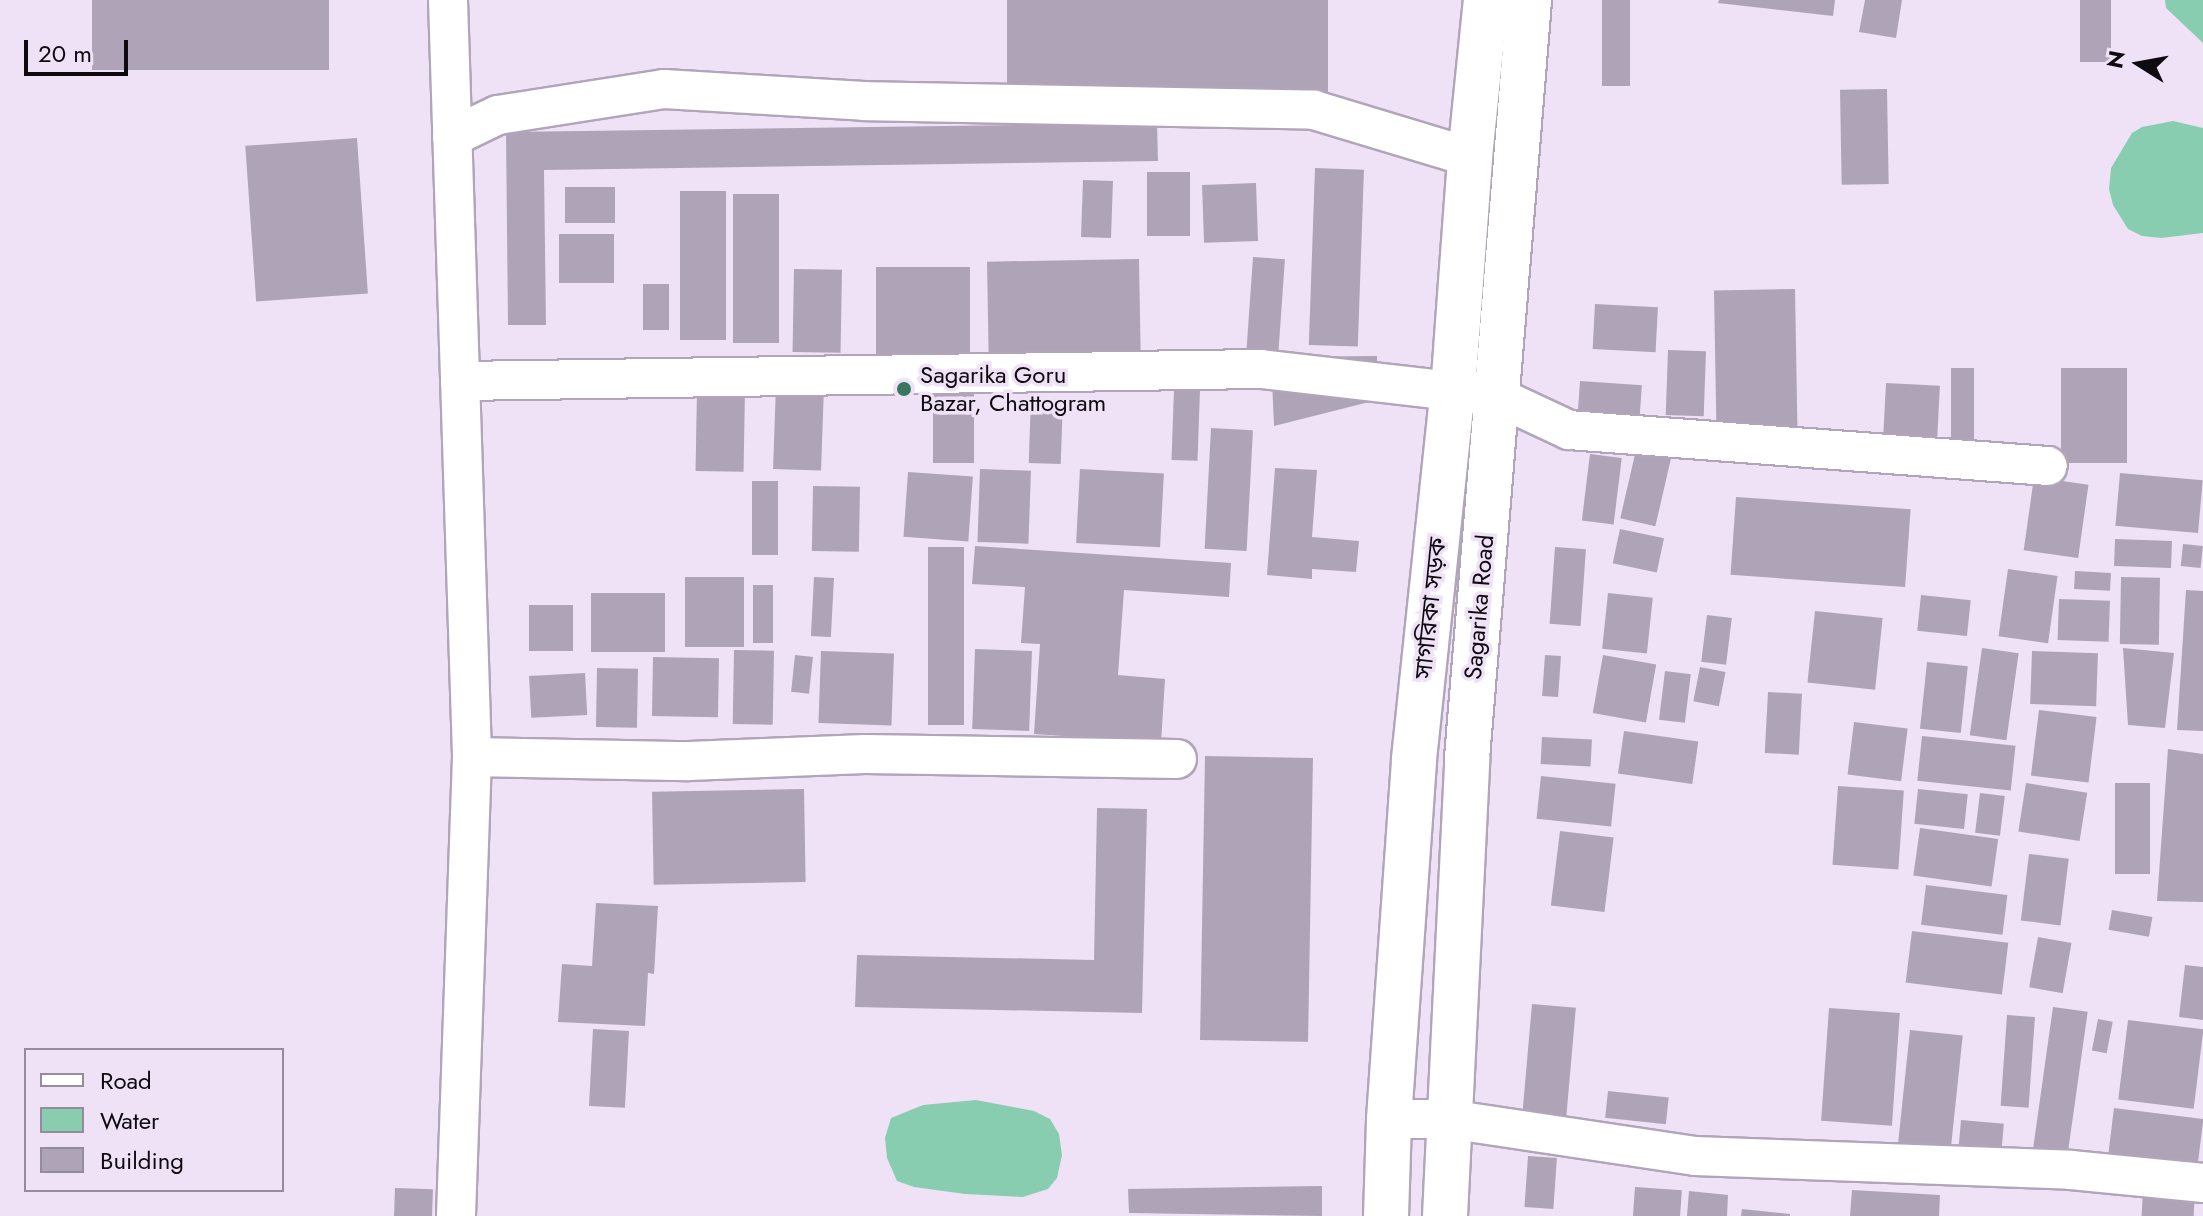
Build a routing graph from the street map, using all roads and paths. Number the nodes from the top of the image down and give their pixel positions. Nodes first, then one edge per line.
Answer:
1 (448, 0) edge
2 (1486, 0) edge
3 (1529, 0) edge
4 (452, 137) junction
5 (1470, 157) junction
6 (460, 381) junction
7 (1453, 391) junction
8 (1496, 396) junction
9 (2048, 466) dead end
10 (472, 757) junction
11 (1177, 759) dead end
12 (1389, 1119) junction
13 (1448, 1119) junction
14 (2203, 1183) edge
15 (456, 1216) edge
16 (1386, 1216) edge
17 (1445, 1216) edge

1 - 4 street
2 - 5 main road, সাগরিকা সড়ক
3 - 8 main road, Sagarika Road
4 - 5 street
4 - 6 street
5 - 7 main road, সাগরিকা সড়ক
6 - 7 street
6 - 10 street
7 - 8 street
7 - 12 main road, সাগরিকা সড়ক
8 - 9 street
8 - 13 main road, Sagarika Road
10 - 11 street
10 - 15 street
12 - 13 street
12 - 16 main road, সাগরিকা সড়ক
13 - 14 street
13 - 17 main road, Sagarika Road

